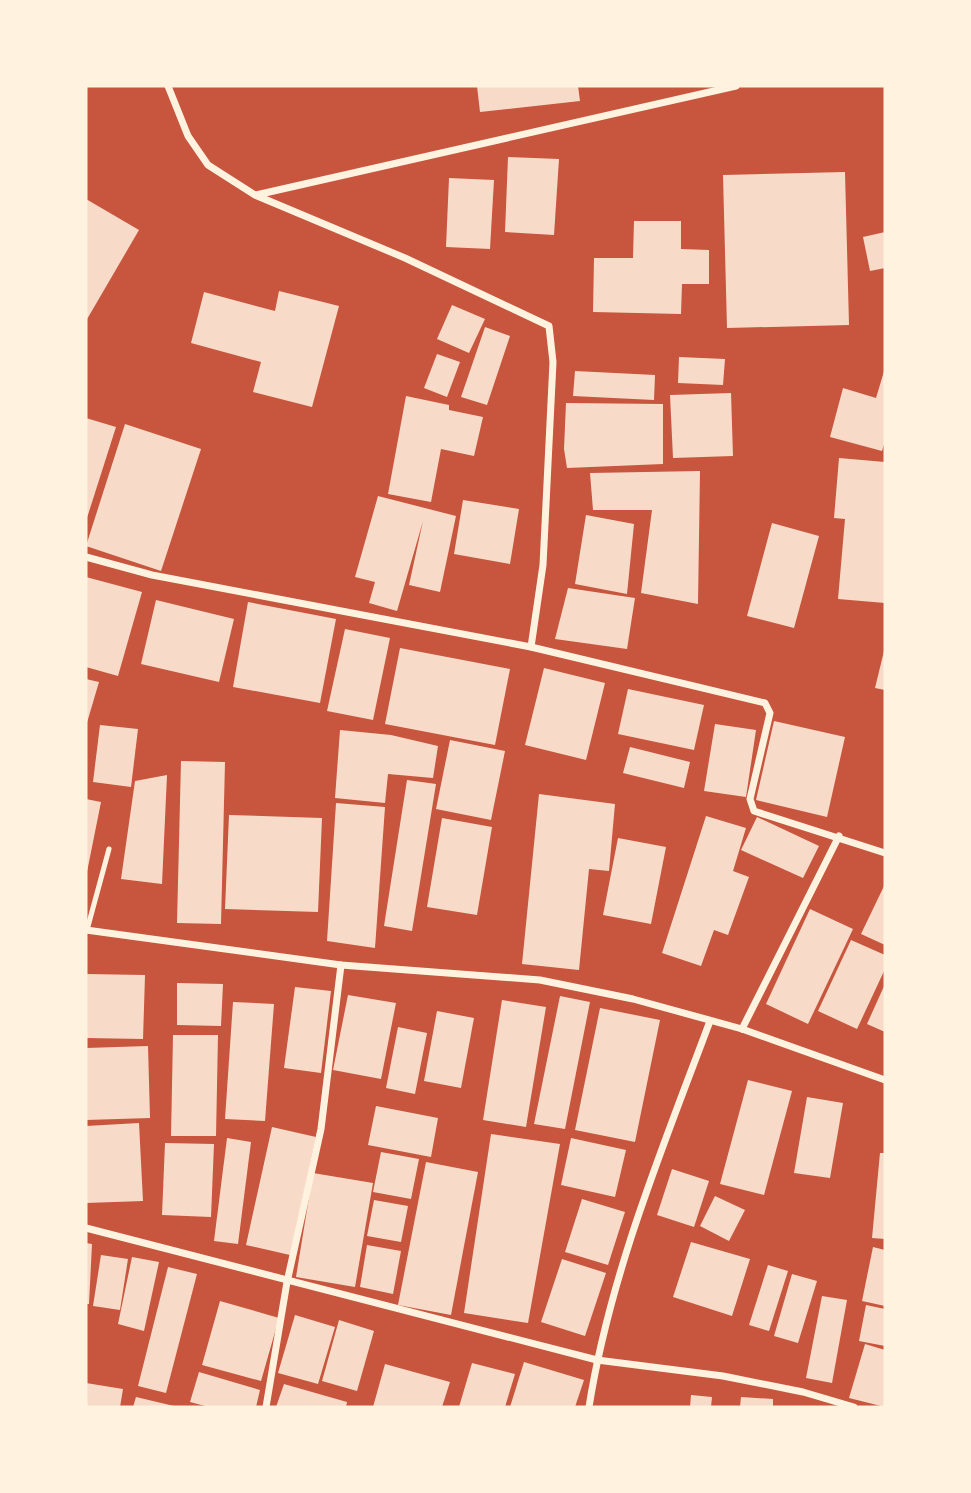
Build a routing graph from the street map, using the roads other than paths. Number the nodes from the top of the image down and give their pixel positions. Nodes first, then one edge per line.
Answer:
1 (168, 86) edge
2 (736, 86) edge
3 (255, 195) junction
4 (86, 557) edge
5 (531, 647) junction
6 (839, 836) junction
7 (109, 849) dead end
8 (885, 853) edge
9 (86, 930) edge
10 (341, 965) junction
11 (710, 1021) junction
12 (742, 1029) junction
13 (885, 1080) edge
14 (86, 1228) edge
15 (287, 1282) junction
16 (597, 1360) junction
17 (266, 1407) edge
18 (589, 1407) edge
19 (854, 1407) edge

1 - 3 street
2 - 3 street
3 - 5 street
4 - 5 street
5 - 6 street
6 - 8 street
6 - 12 street
7 - 9 lane
9 - 10 street
10 - 11 street
10 - 15 street
11 - 12 street
11 - 16 street
12 - 13 street
14 - 15 street
15 - 16 street
15 - 17 street
16 - 18 street
16 - 19 street

